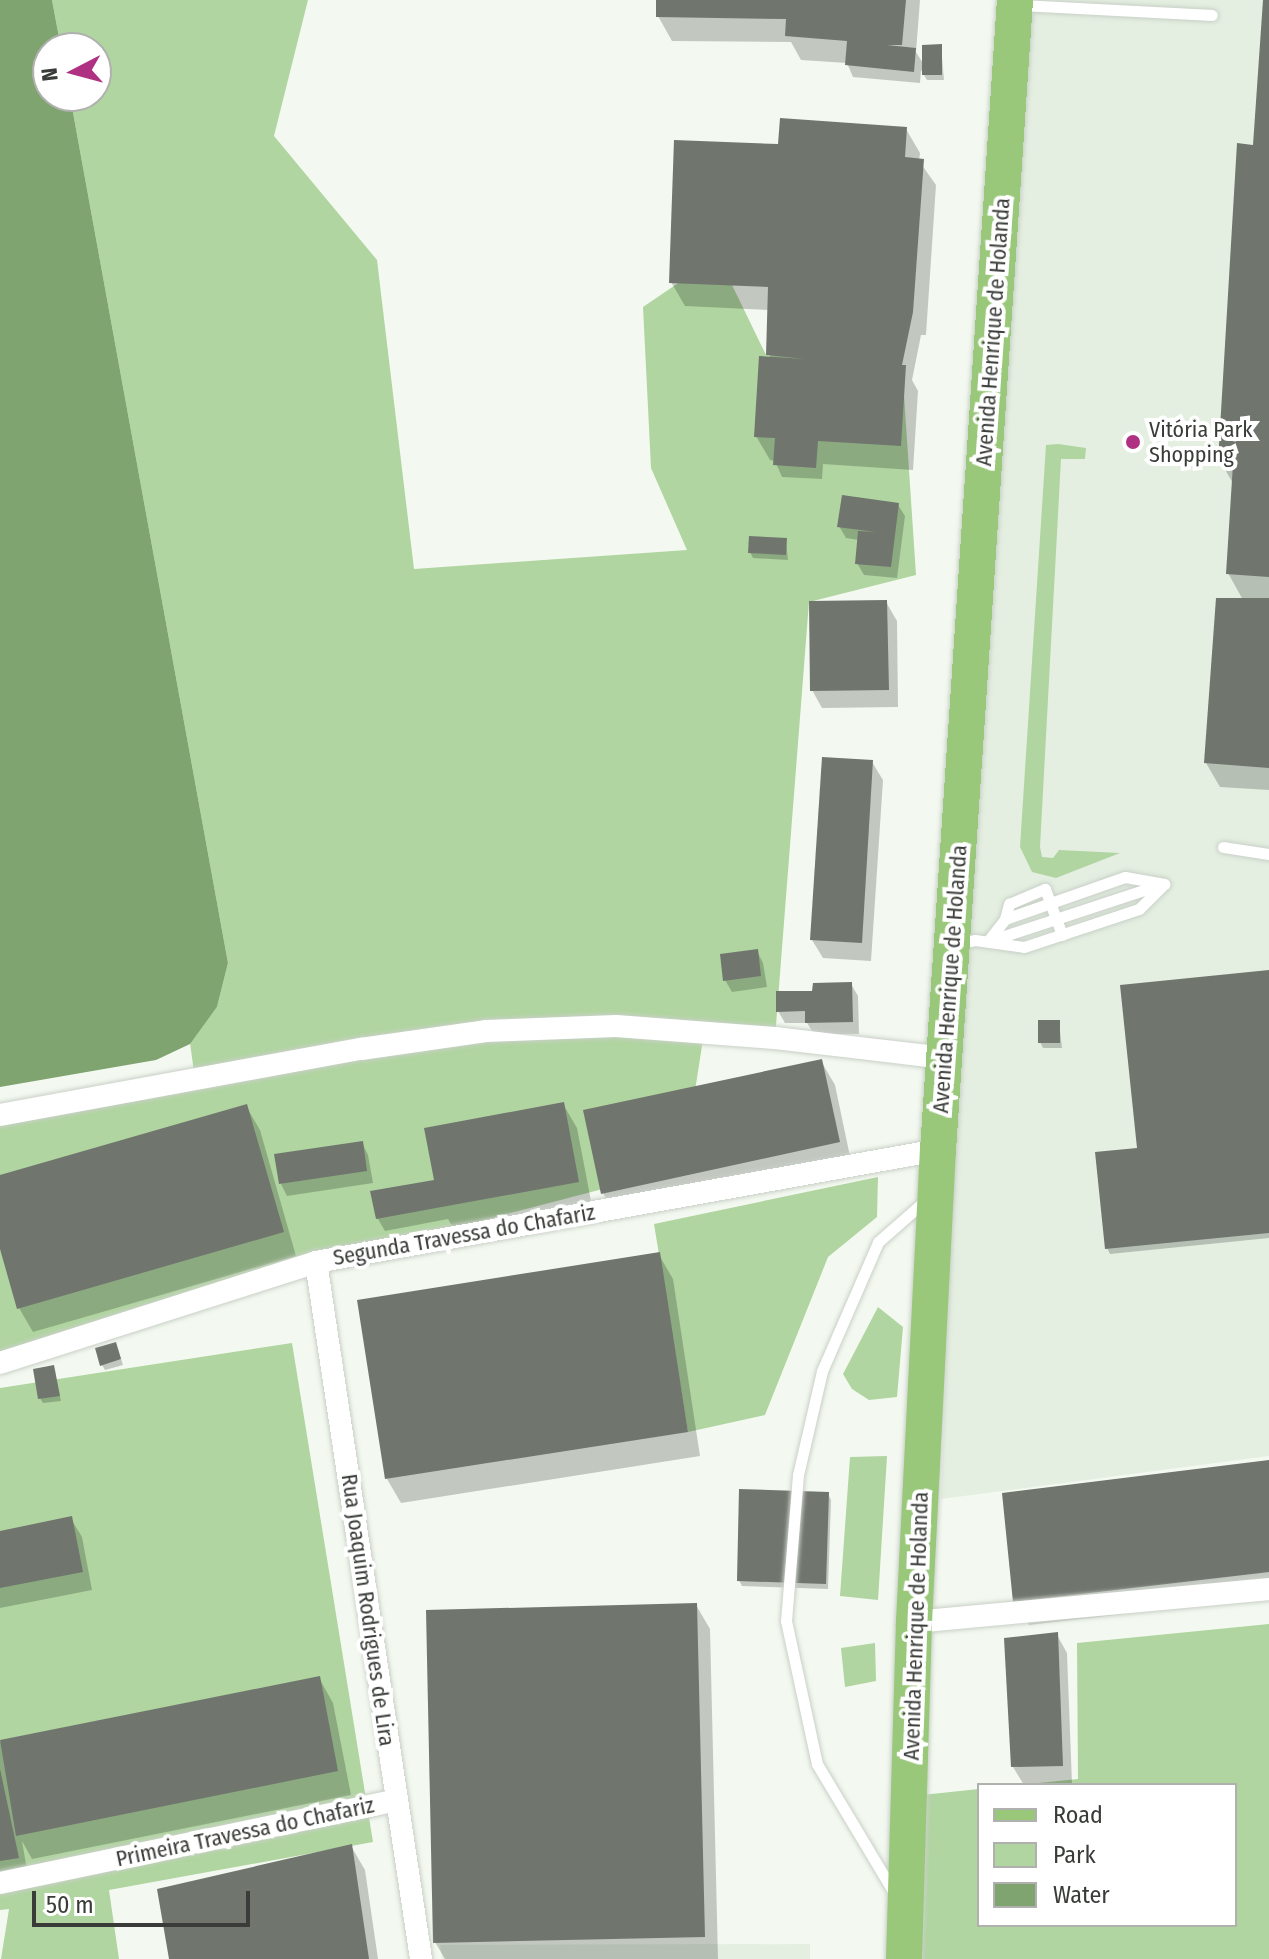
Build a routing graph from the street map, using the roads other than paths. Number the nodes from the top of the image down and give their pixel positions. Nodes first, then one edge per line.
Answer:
1 (1015, 2) edge
2 (1212, 15) dead end
3 (1223, 847) dead end
4 (1269, 854) edge
5 (1164, 884) junction
6 (1052, 903) junction
7 (1057, 918) junction
8 (1062, 935) junction
9 (988, 941) junction
10 (952, 946) junction
11 (945, 1058) junction
12 (0, 1115) edge
13 (938, 1150) junction
14 (936, 1191) junction
15 (316, 1262) junction
16 (0, 1363) edge
17 (1269, 1589) edge
18 (914, 1622) junction
19 (396, 1800) junction
20 (0, 1883) edge
21 (906, 1911) junction
22 (421, 1959) edge
23 (904, 1959) edge

1 - 2 lane
1 - 10 main road, Avenida Henrique de Holanda
3 - 4 lane
5 - 6 lane
5 - 7 lane
5 - 8 lane
6 - 7 lane
6 - 9 lane
7 - 8 lane
7 - 9 lane
8 - 9 lane
9 - 10 lane
10 - 11 main road, Avenida Henrique de Holanda
11 - 12 street
11 - 13 main road, Avenida Henrique de Holanda
13 - 14 main road, Avenida Henrique de Holanda
13 - 15 street, Segunda Travessa do Chafariz
14 - 18 main road, Avenida Henrique de Holanda
14 - 21 lane
15 - 16 street, Segunda Travessa do Chafariz
15 - 19 street, Rua Joaquim Rodrigues de Lira
17 - 18 street
18 - 21 main road, Avenida Henrique de Holanda
19 - 20 street, Primeira Travessa do Chafariz
19 - 22 street, Rua Joaquim Rodrigues de Lira
21 - 23 main road, Avenida Henrique de Holanda

